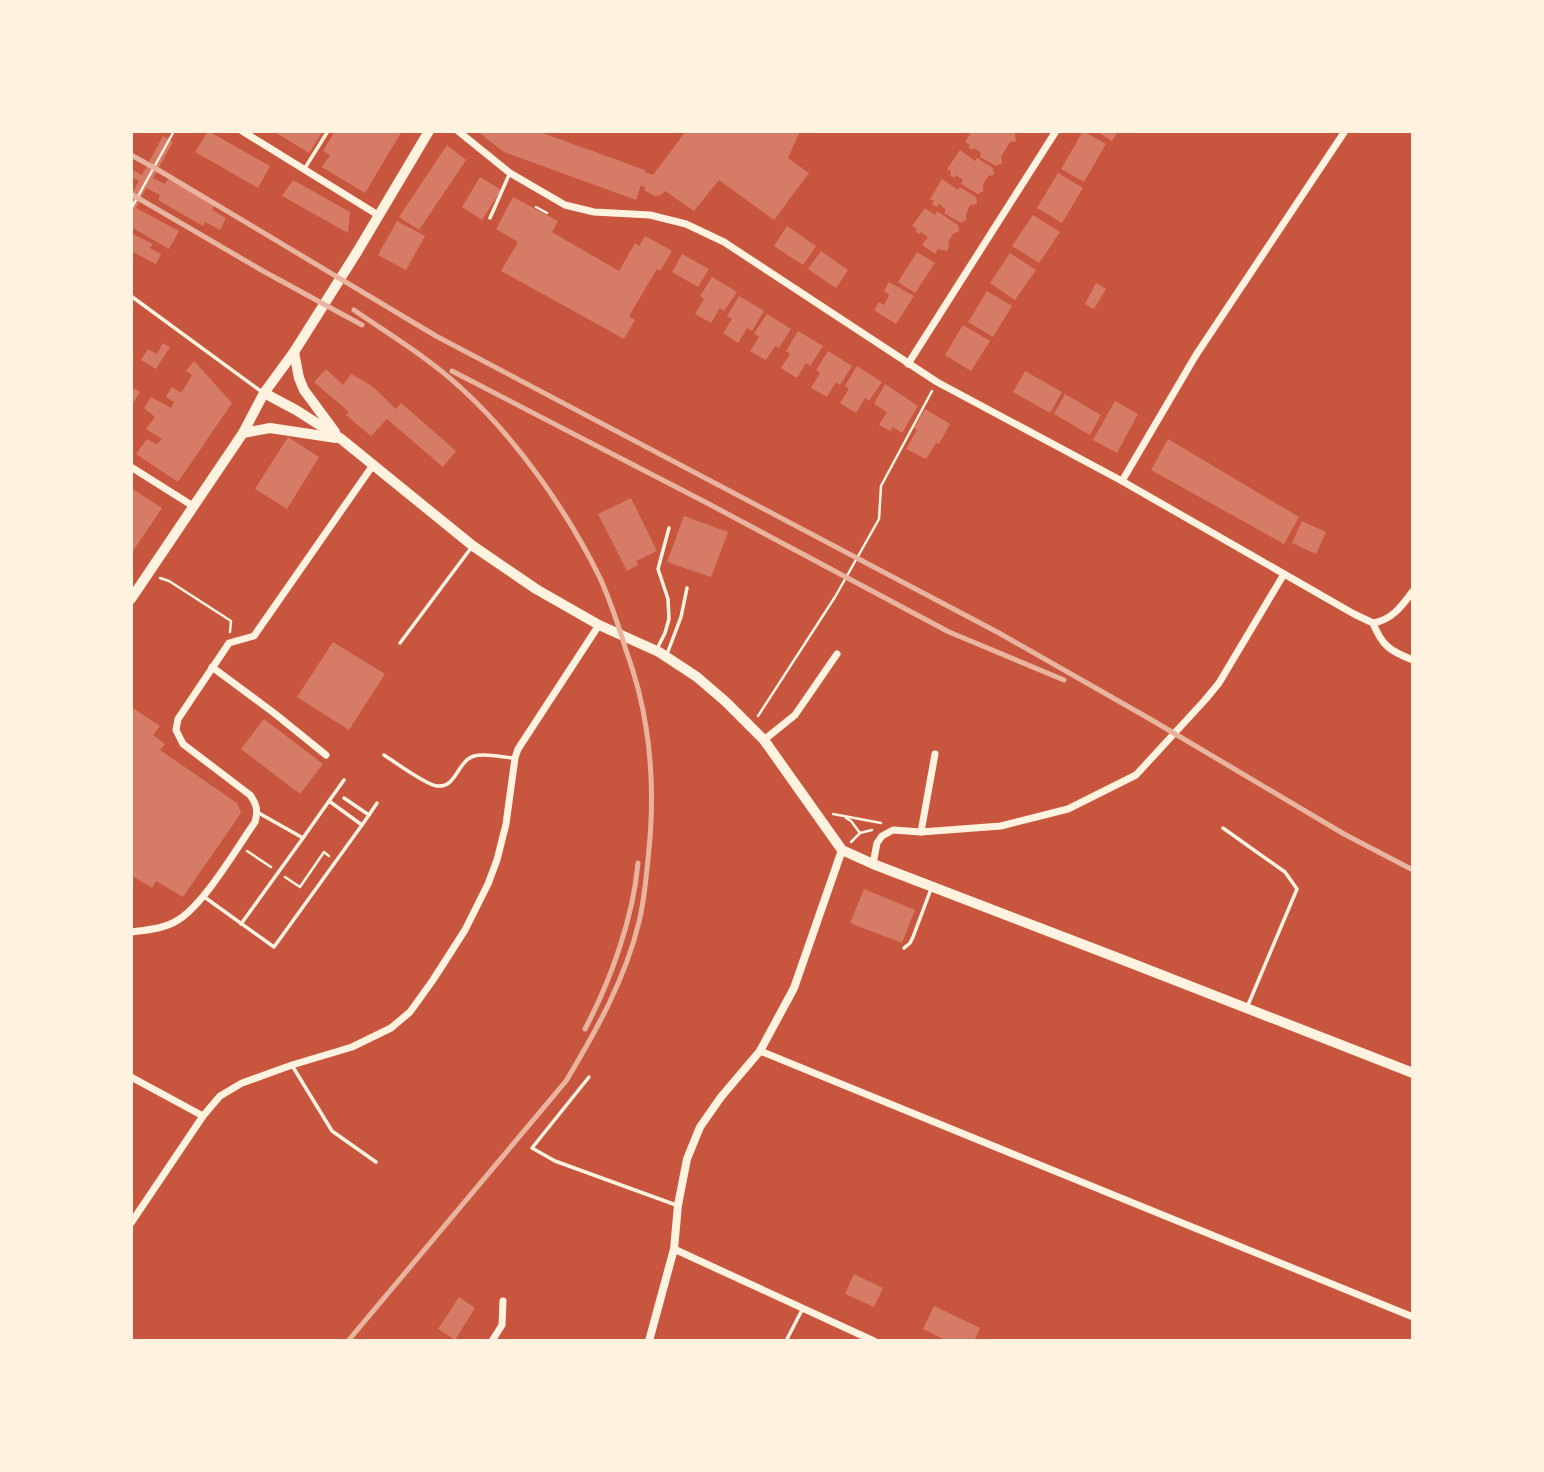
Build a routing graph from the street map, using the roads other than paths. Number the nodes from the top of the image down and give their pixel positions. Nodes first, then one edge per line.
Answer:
1 (242, 131) edge
2 (328, 131) edge
3 (429, 131) edge
4 (458, 131) edge
5 (1345, 131) edge
6 (1053, 132) edge
7 (304, 170) junction
8 (510, 173) junction
9 (379, 215) junction
10 (490, 218) dead end
11 (131, 296) edge
12 (294, 352) junction
13 (908, 364) junction
14 (264, 393) junction
15 (243, 433) junction
16 (340, 438) junction
17 (373, 465) junction
18 (131, 467) edge
19 (1122, 481) junction
20 (193, 506) junction
21 (669, 528) dead end
22 (473, 547) junction
23 (1284, 574) junction
24 (687, 588) dead end
25 (1413, 591) edge
26 (131, 599) edge
27 (1373, 623) junction
28 (599, 625) junction
29 (400, 643) dead end
30 (660, 653) junction
31 (837, 654) dead end
32 (1413, 660) edge
33 (212, 667) junction
34 (764, 740) junction
35 (935, 754) dead end
36 (326, 755) dead end
37 (384, 755) dead end
38 (515, 758) junction
39 (344, 780) dead end
40 (344, 798) dead end
41 (329, 801) junction
42 (377, 803) dead end
43 (257, 813) junction
44 (369, 815) junction
45 (362, 825) junction
46 (1223, 828) dead end
47 (921, 832) junction
48 (303, 838) junction
49 (842, 850) junction
50 (873, 864) junction
51 (932, 887) junction
52 (203, 896) junction
53 (241, 924) junction
54 (131, 932) edge
55 (904, 948) dead end
56 (1247, 1007) junction
57 (760, 1051) junction
58 (292, 1065) junction
59 (1413, 1073) edge
60 (131, 1077) edge
61 (590, 1077) dead end
62 (203, 1116) junction
63 (376, 1162) dead end
64 (678, 1205) junction
65 (131, 1223) edge
66 (674, 1249) junction
67 (503, 1301) dead end
68 (803, 1308) junction
69 (1413, 1317) edge
70 (492, 1341) edge
71 (649, 1341) edge
72 (786, 1341) edge
73 (874, 1341) edge

1 - 7 street
2 - 7 lane
3 - 9 main road
4 - 8 street
5 - 19 street
6 - 13 street
7 - 9 street
8 - 10 lane
8 - 13 street
9 - 12 main road
11 - 14 lane
12 - 14 main road
12 - 16 main road
13 - 19 street
14 - 15 main road
14 - 16 main road
15 - 16 main road
15 - 20 main road
16 - 17 main road
17 - 22 main road
17 - 33 street
18 - 20 street
19 - 23 street
20 - 26 main road
21 - 30 lane
22 - 28 main road
22 - 29 lane
23 - 27 street
23 - 47 street
24 - 30 lane
25 - 27 street
27 - 32 street
28 - 30 main road
28 - 38 street
30 - 34 main road
31 - 34 street
33 - 36 street
33 - 43 street
34 - 49 main road
35 - 47 street
37 - 38 lane
38 - 58 street
39 - 41 lane
40 - 44 lane
41 - 45 lane
41 - 48 lane
42 - 44 lane
43 - 48 lane
43 - 52 street
44 - 45 lane
45 - 53 lane
46 - 56 lane
47 - 50 street
48 - 53 lane
49 - 50 main road
49 - 57 street
50 - 51 main road
51 - 55 lane
51 - 56 main road
52 - 53 lane
52 - 54 street
56 - 59 main road
57 - 64 street
57 - 69 street
58 - 62 street
58 - 63 lane
60 - 62 street
61 - 64 lane
62 - 65 street
64 - 66 street
66 - 68 street
66 - 71 street
67 - 70 street
68 - 72 lane
68 - 73 street

